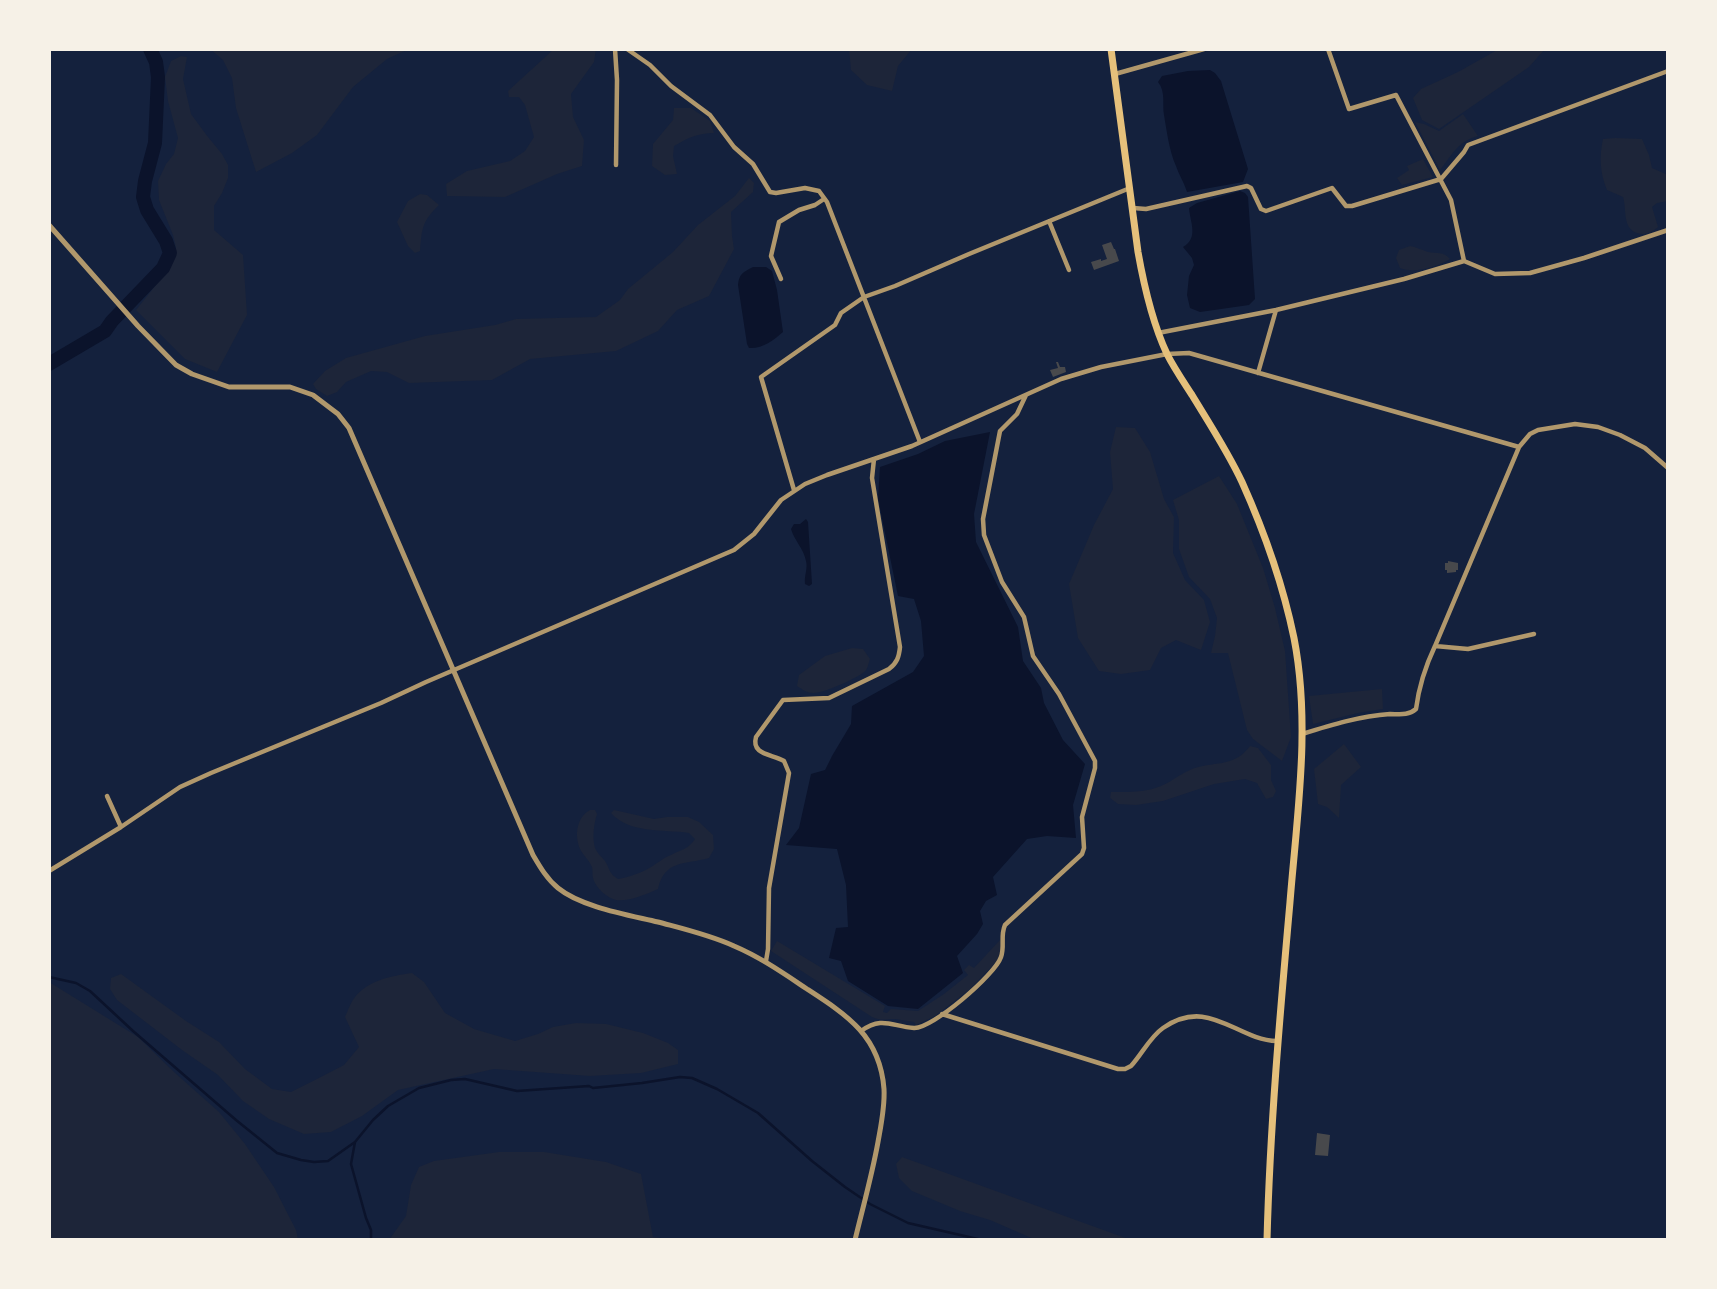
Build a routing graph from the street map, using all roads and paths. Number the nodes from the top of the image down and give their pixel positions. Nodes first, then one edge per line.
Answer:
1 (615, 49) edge
2 (627, 49) edge
3 (1111, 49) edge
4 (1204, 49) edge
5 (1328, 49) edge
6 (1668, 71) edge
7 (1115, 74) junction
8 (616, 165) dead end
9 (1441, 179) junction
10 (1130, 188) junction
11 (824, 198) junction
12 (1133, 208) junction
13 (1049, 221) junction
14 (49, 225) edge
15 (1668, 230) edge
16 (1464, 261) junction
17 (1069, 270) dead end
18 (781, 279) dead end
19 (864, 297) junction
20 (1276, 310) junction
21 (1158, 333) junction
22 (1167, 354) junction
23 (1258, 373) junction
24 (1026, 394) junction
25 (920, 442) junction
26 (1519, 447) junction
27 (874, 459) junction
28 (1668, 468) edge
29 (794, 490) junction
30 (1534, 634) dead end
31 (1435, 646) junction
32 (454, 670) junction
33 (1301, 734) junction
34 (107, 796) dead end
35 (121, 827) junction
36 (49, 872) edge
37 (765, 961) junction
38 (941, 1014) junction
39 (862, 1031) junction
40 (1278, 1041) junction
41 (855, 1240) edge
42 (1267, 1240) edge

1 - 8 street
2 - 11 street
3 - 7 highway
4 - 7 street
5 - 9 street
6 - 9 street
7 - 10 highway
9 - 12 street
9 - 16 street
10 - 12 highway
10 - 13 street
11 - 18 street
11 - 19 street
12 - 21 highway
13 - 17 street
13 - 19 street
14 - 32 street
15 - 16 street
16 - 20 street
19 - 25 street
19 - 29 street
20 - 21 street
20 - 23 street
21 - 22 highway
22 - 23 street
22 - 24 street
22 - 33 highway
23 - 26 street
24 - 25 street
24 - 38 street
25 - 27 street
26 - 28 street
26 - 31 street
27 - 29 street
27 - 37 street
29 - 32 street
30 - 31 street
31 - 33 street
32 - 35 street
32 - 37 street
33 - 40 highway
34 - 35 street
35 - 36 street
37 - 39 street
38 - 39 street
38 - 40 street
39 - 41 street
40 - 42 highway

